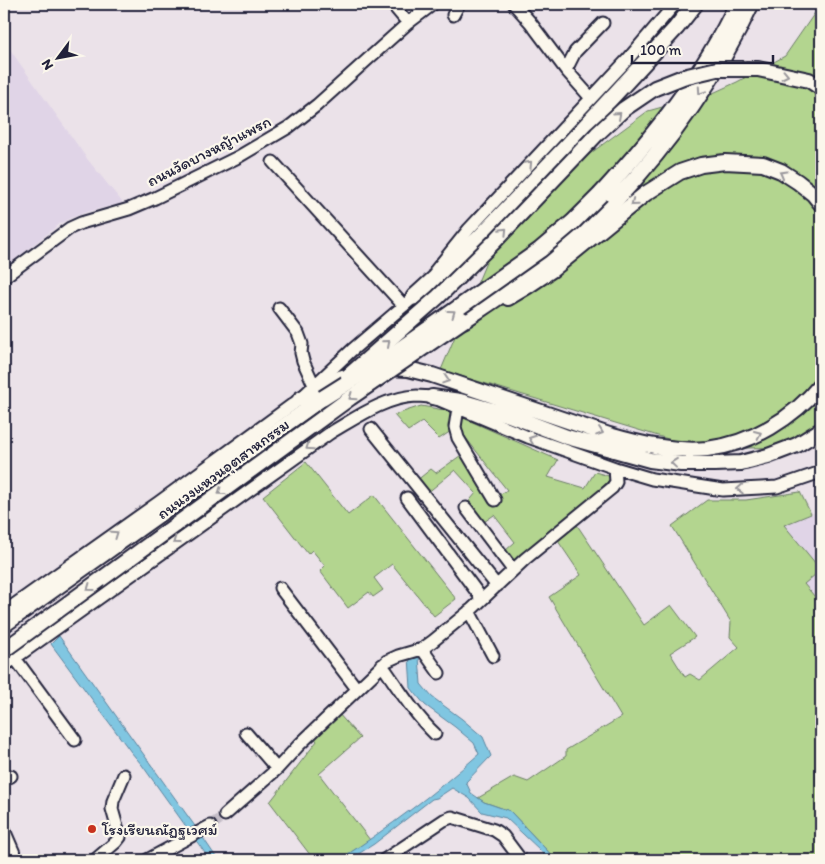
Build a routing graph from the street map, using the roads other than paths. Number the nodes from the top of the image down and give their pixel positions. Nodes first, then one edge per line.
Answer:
1 (392, 4) edge
2 (433, 4) edge
3 (459, 4) edge
4 (514, 4) edge
5 (675, 4) edge
6 (694, 4) edge
7 (737, 4) edge
8 (752, 4) edge
9 (453, 15) dead end
10 (408, 23) junction
11 (603, 23) dead end
12 (566, 70) junction
13 (821, 88) edge
14 (591, 98) junction
15 (273, 162) dead end
16 (821, 204) edge
17 (4, 277) edge
18 (409, 302) junction
19 (280, 308) dead end
20 (464, 320) junction
21 (821, 384) edge
22 (314, 385) junction
23 (432, 397) junction
24 (323, 398) junction
25 (300, 399) junction
26 (458, 408) junction
27 (371, 429) dead end
28 (821, 430) edge
29 (615, 468) junction
30 (821, 472) edge
31 (407, 498) dead end
32 (495, 500) dead end
33 (466, 508) dead end
34 (513, 570) junction
35 (497, 586) junction
36 (280, 588) dead end
37 (482, 599) junction
38 (4, 612) edge
39 (469, 612) junction
40 (4, 625) edge
41 (40, 640) junction
42 (422, 649) junction
43 (4, 650) edge
44 (493, 656) dead end
45 (17, 661) junction
46 (382, 665) junction
47 (4, 666) edge
48 (4, 673) edge
49 (439, 673) dead end
50 (358, 688) junction
51 (246, 733) dead end
52 (435, 734) dead end
53 (75, 740) dead end
54 (277, 769) junction
55 (124, 775) dead end
56 (225, 815) tunnel mouth
57 (207, 828) tunnel mouth
58 (4, 830) edge
59 (17, 860) edge
60 (95, 860) edge
61 (146, 860) edge
62 (384, 860) edge
63 (521, 860) edge

1 - 10 street
2 - 10 street, ถนนวัดบางหญ้าแพรก
3 - 9 street
4 - 12 street
5 - 14 street
6 - 18 highway
24 -> 7 highway, bridge
8 -> 20 highway, bridge
10 - 17 street, ถนนวัดบางหญ้าแพรก
11 - 12 street
12 - 14 street
24 -> 13 main road, ถนนวงแหวนอุตสาหกรรม, bridge
18 -> 14 street
15 - 18 street
16 -> 20 main road, ถนนวงแหวนอุตสาหกรรม
18 - 22 street
19 - 22 street
20 -> 43 main road, ถนนวงแหวนอุตสาหกรรม, bridge
25 -> 21 main road
22 - 25 street
23 - 26 street
28 -> 23 main road
23 -> 41 street
24 - 40 main road, ถนนวงแหวนอุตสาหกรรม
38 -> 25 street
29 -> 26 street
26 - 32 street
27 - 35 street
30 -> 29 street
29 - 34 street
31 - 37 street
33 - 34 street
34 - 35 street
35 - 37 street
36 - 50 street
37 - 39 street
39 - 42 street
39 - 44 street
41 - 45 street
41 - 47 street
42 - 46 street
42 - 49 street
45 - 48 street
45 - 53 street
46 - 50 street
46 - 52 street
50 - 54 street
51 - 54 street
54 - 56 street
55 - 60 street
57 - 61 street
58 - 59 street
62 - 63 street

